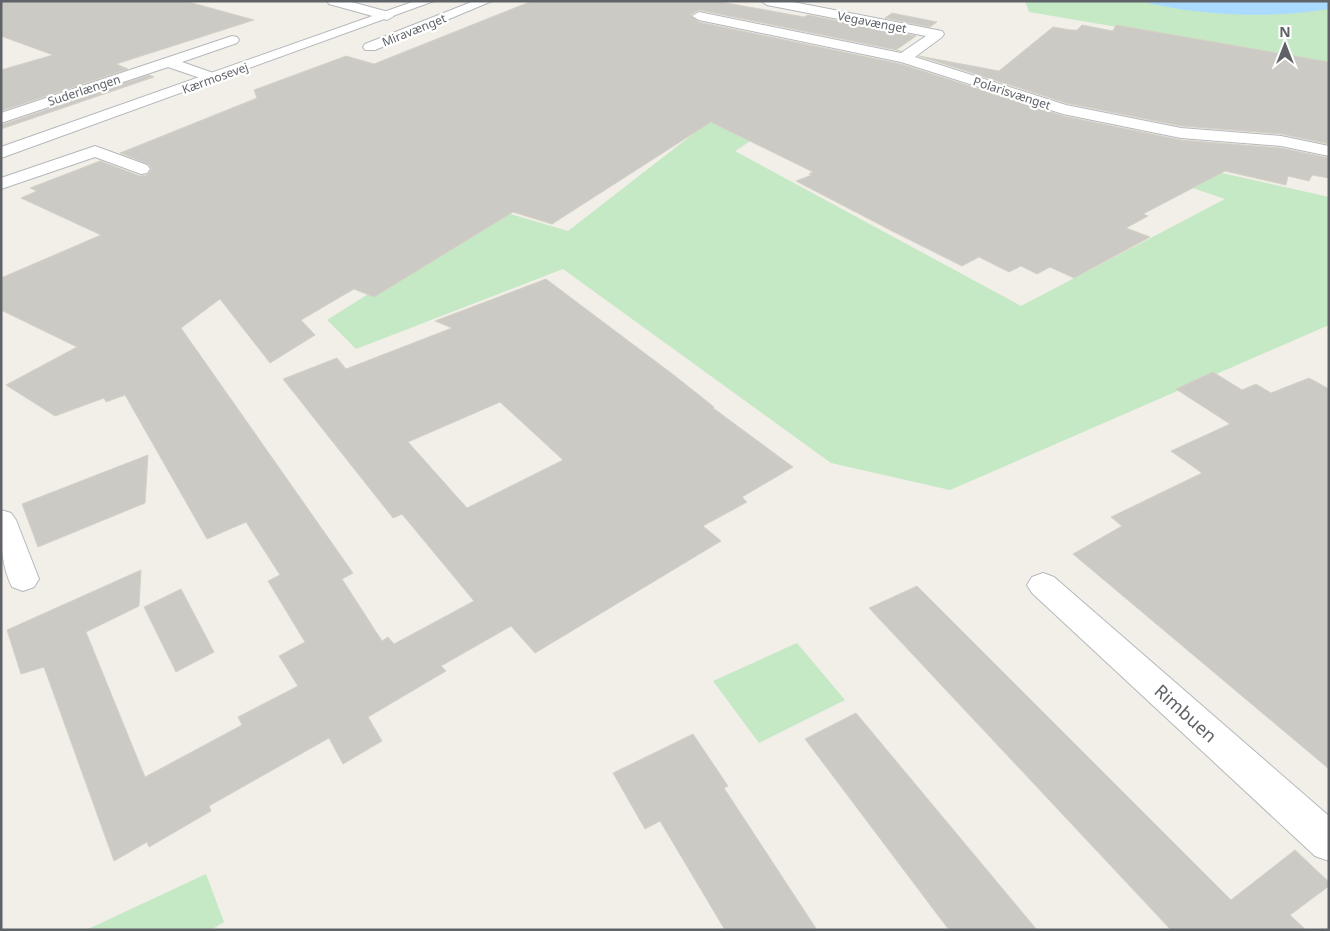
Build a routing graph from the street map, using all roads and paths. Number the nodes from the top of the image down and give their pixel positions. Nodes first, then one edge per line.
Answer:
1 (428, 1) edge
2 (486, 1) edge
3 (767, 1) edge
4 (340, 2) edge
5 (387, 16) junction
6 (699, 16) dead end
7 (232, 40) dead end
8 (370, 47) dead end
9 (904, 58) junction
10 (168, 62) junction
11 (214, 78) junction
12 (1, 118) edge
13 (1329, 151) edge
14 (1, 154) edge
15 (141, 169) dead end
16 (1, 184) edge
17 (1, 520) edge
18 (23, 579) dead end
19 (1042, 585) dead end
20 (1329, 842) edge

1 - 5 street, Kærmosevej
2 - 8 street, Miravænget
3 - 9 street, Vegavænget
4 - 5 street
5 - 11 street, Kærmosevej
6 - 9 street, Polarisvænget
7 - 10 street, Suderlængen
9 - 13 street, Polarisvænget
10 - 11 street
10 - 12 street, Suderlængen
11 - 14 street, Kærmosevej
15 - 16 street
17 - 18 street
19 - 20 street, Rimbuen

